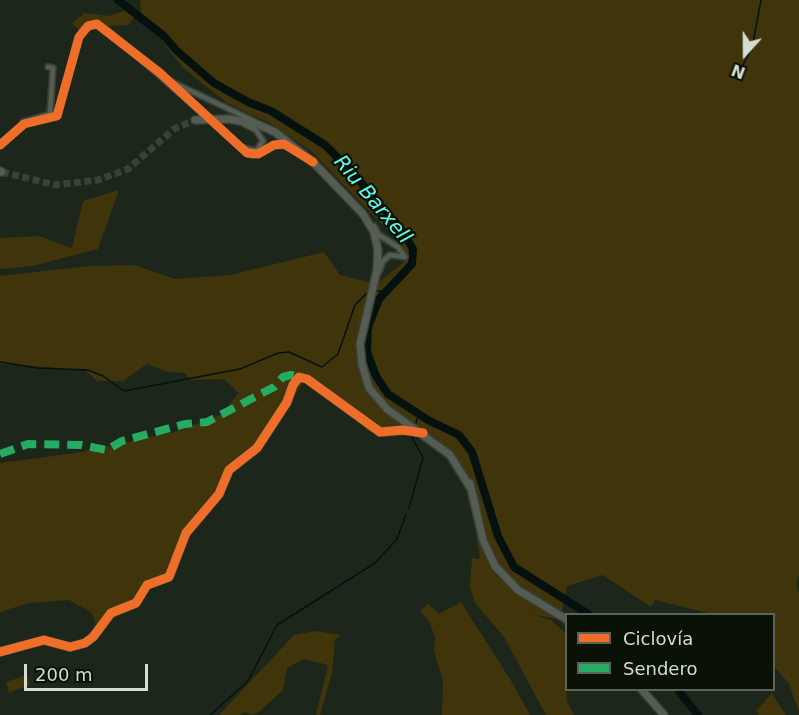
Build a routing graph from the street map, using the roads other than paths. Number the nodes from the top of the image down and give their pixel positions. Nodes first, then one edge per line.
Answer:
1 (48, 67) dead end
2 (166, 79) junction
3 (229, 119) junction
4 (195, 120) tunnel mouth
5 (20, 127) junction
6 (267, 128) junction
7 (0, 145) edge
8 (240, 146) junction
9 (313, 162) junction
10 (367, 219) junction
11 (398, 248) junction
12 (394, 254) junction
13 (375, 276) junction
14 (367, 382) junction
15 (393, 409) junction
16 (401, 423) junction
17 (423, 431) junction
18 (565, 618) edge
19 (0, 652) edge
20 (643, 691) edge
21 (664, 715) edge

1 - 5 street
2 - 5 street
2 - 6 street
2 - 8 street, bridge
3 - 4 main road
3 - 6 main road
3 - 8 street
5 - 7 street
6 - 9 main road
8 - 9 street
9 - 10 main road
10 - 11 street
10 - 13 main road
11 - 12 street
11 - 12 street
12 - 13 street
13 - 14 main road
14 - 15 main road
14 - 16 main road
15 - 16 main road
15 - 17 main road
16 - 17 main road
16 - 19 main road
17 - 18 main road
20 - 21 main road

